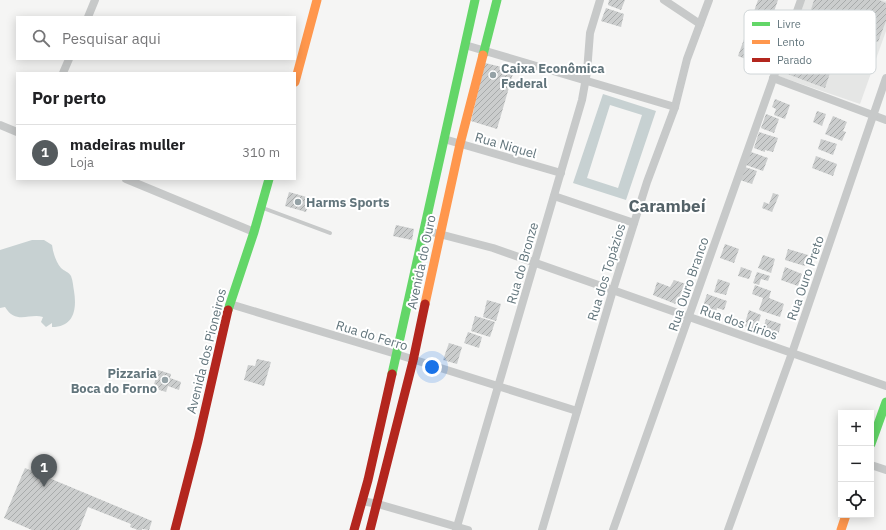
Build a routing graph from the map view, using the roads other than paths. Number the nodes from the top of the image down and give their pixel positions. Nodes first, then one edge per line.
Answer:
1 (95, 0) edge
2 (316, 0) edge
3 (475, 0) edge
4 (497, 0) edge
5 (600, 0) edge
6 (664, 0) edge
7 (709, 0) edge
8 (801, 0) edge
9 (797, 10) edge
10 (88, 16) edge
11 (700, 24) junction
12 (465, 45) junction
13 (484, 51) junction
14 (69, 60) edge
15 (63, 72) edge
16 (774, 74) edge
17 (296, 78) edge
18 (773, 78) junction
19 (886, 78) edge
20 (585, 81) junction
21 (675, 106) junction
22 (873, 116) junction
23 (886, 120) edge
24 (0, 125) edge
25 (16, 132) edge
26 (444, 139) junction
27 (460, 144) junction
28 (561, 173) junction
29 (128, 180) edge
30 (269, 180) edge
31 (554, 196) junction
32 (261, 207) junction
33 (634, 223) junction
34 (424, 230) junction
35 (254, 232) junction
36 (330, 233) dead end
37 (441, 234) junction
38 (534, 262) junction
39 (613, 290) junction
40 (230, 304) junction
41 (689, 317) junction
42 (792, 353) junction
43 (396, 354) junction
44 (413, 361) junction
45 (886, 386) edge
46 (498, 388) junction
47 (886, 402) edge
48 (577, 412) junction
49 (874, 436) edge
50 (874, 466) edge
51 (886, 470) edge
52 (362, 501) junction
53 (378, 504) junction
54 (845, 518) edge
55 (457, 528) edge
56 (175, 530) edge
57 (354, 530) edge
58 (370, 530) edge
59 (468, 530) edge
60 (542, 530) edge
61 (613, 530) edge
62 (728, 530) edge
63 (841, 530) edge

1 - 10 street
2 - 17 street
3 - 12 street, Avenida do Ouro
4 - 13 street, Avenida do Ouro
5 - 20 street, Rua do Bronze
6 - 11 street
7 - 11 street, Rua dos Topázios
8 - 9 street, Rua Ouro Branco
11 - 21 street, Rua dos Topázios
12 - 13 street
12 - 26 street, Avenida do Ouro
13 - 20 street
13 - 27 street, Avenida do Ouro
14 - 15 street
16 - 18 street, Rua Ouro Branco
18 - 22 street
18 - 41 street, Rua Ouro Branco
19 - 22 street, Rua Ouro Preto
20 - 21 street
20 - 28 street, Rua do Bronze
21 - 33 street, Rua dos Topázios
22 - 23 street
22 - 42 street, Rua Ouro Preto
24 - 25 street
26 - 27 street, Rua Niquel
26 - 34 street, Avenida do Ouro
27 - 28 street, Rua Niquel
27 - 37 street, Avenida do Ouro
28 - 31 street, Rua do Bronze
29 - 35 street
30 - 32 street, Avenida dos Pioneiros
31 - 33 street
31 - 38 street, Rua do Bronze
32 - 35 street, Avenida dos Pioneiros
32 - 36 lane
33 - 39 street, Rua dos Topázios
34 - 37 street, Rua dos Lírios
34 - 43 street, Avenida do Ouro
35 - 40 street, Avenida dos Pioneiros
37 - 38 street, Rua dos Lírios
37 - 44 street, Avenida do Ouro
38 - 39 street, Rua dos Lírios
38 - 46 street, Rua do Bronze
39 - 41 street, Rua dos Lírios
39 - 48 street, Rua dos Topázios
40 - 43 street, Rua do Ferro
40 - 56 street, Avenida dos Pioneiros
41 - 42 street, Rua dos Lírios
41 - 61 street, Rua Ouro Branco
42 - 45 street, Rua dos Lírios
42 - 62 street, Rua Ouro Preto
43 - 44 street, Rua do Ferro
43 - 52 street, Avenida do Ouro
44 - 46 street, Rua do Ferro
44 - 53 street, Avenida do Ouro
46 - 48 street, Rua do Ferro
46 - 55 street, Rua do Bronze
47 - 49 street
48 - 60 street, Rua dos Topázios
50 - 51 street
52 - 53 street
52 - 57 street, Avenida do Ouro
53 - 55 street
53 - 58 street, Avenida do Ouro
54 - 63 street
55 - 59 street

